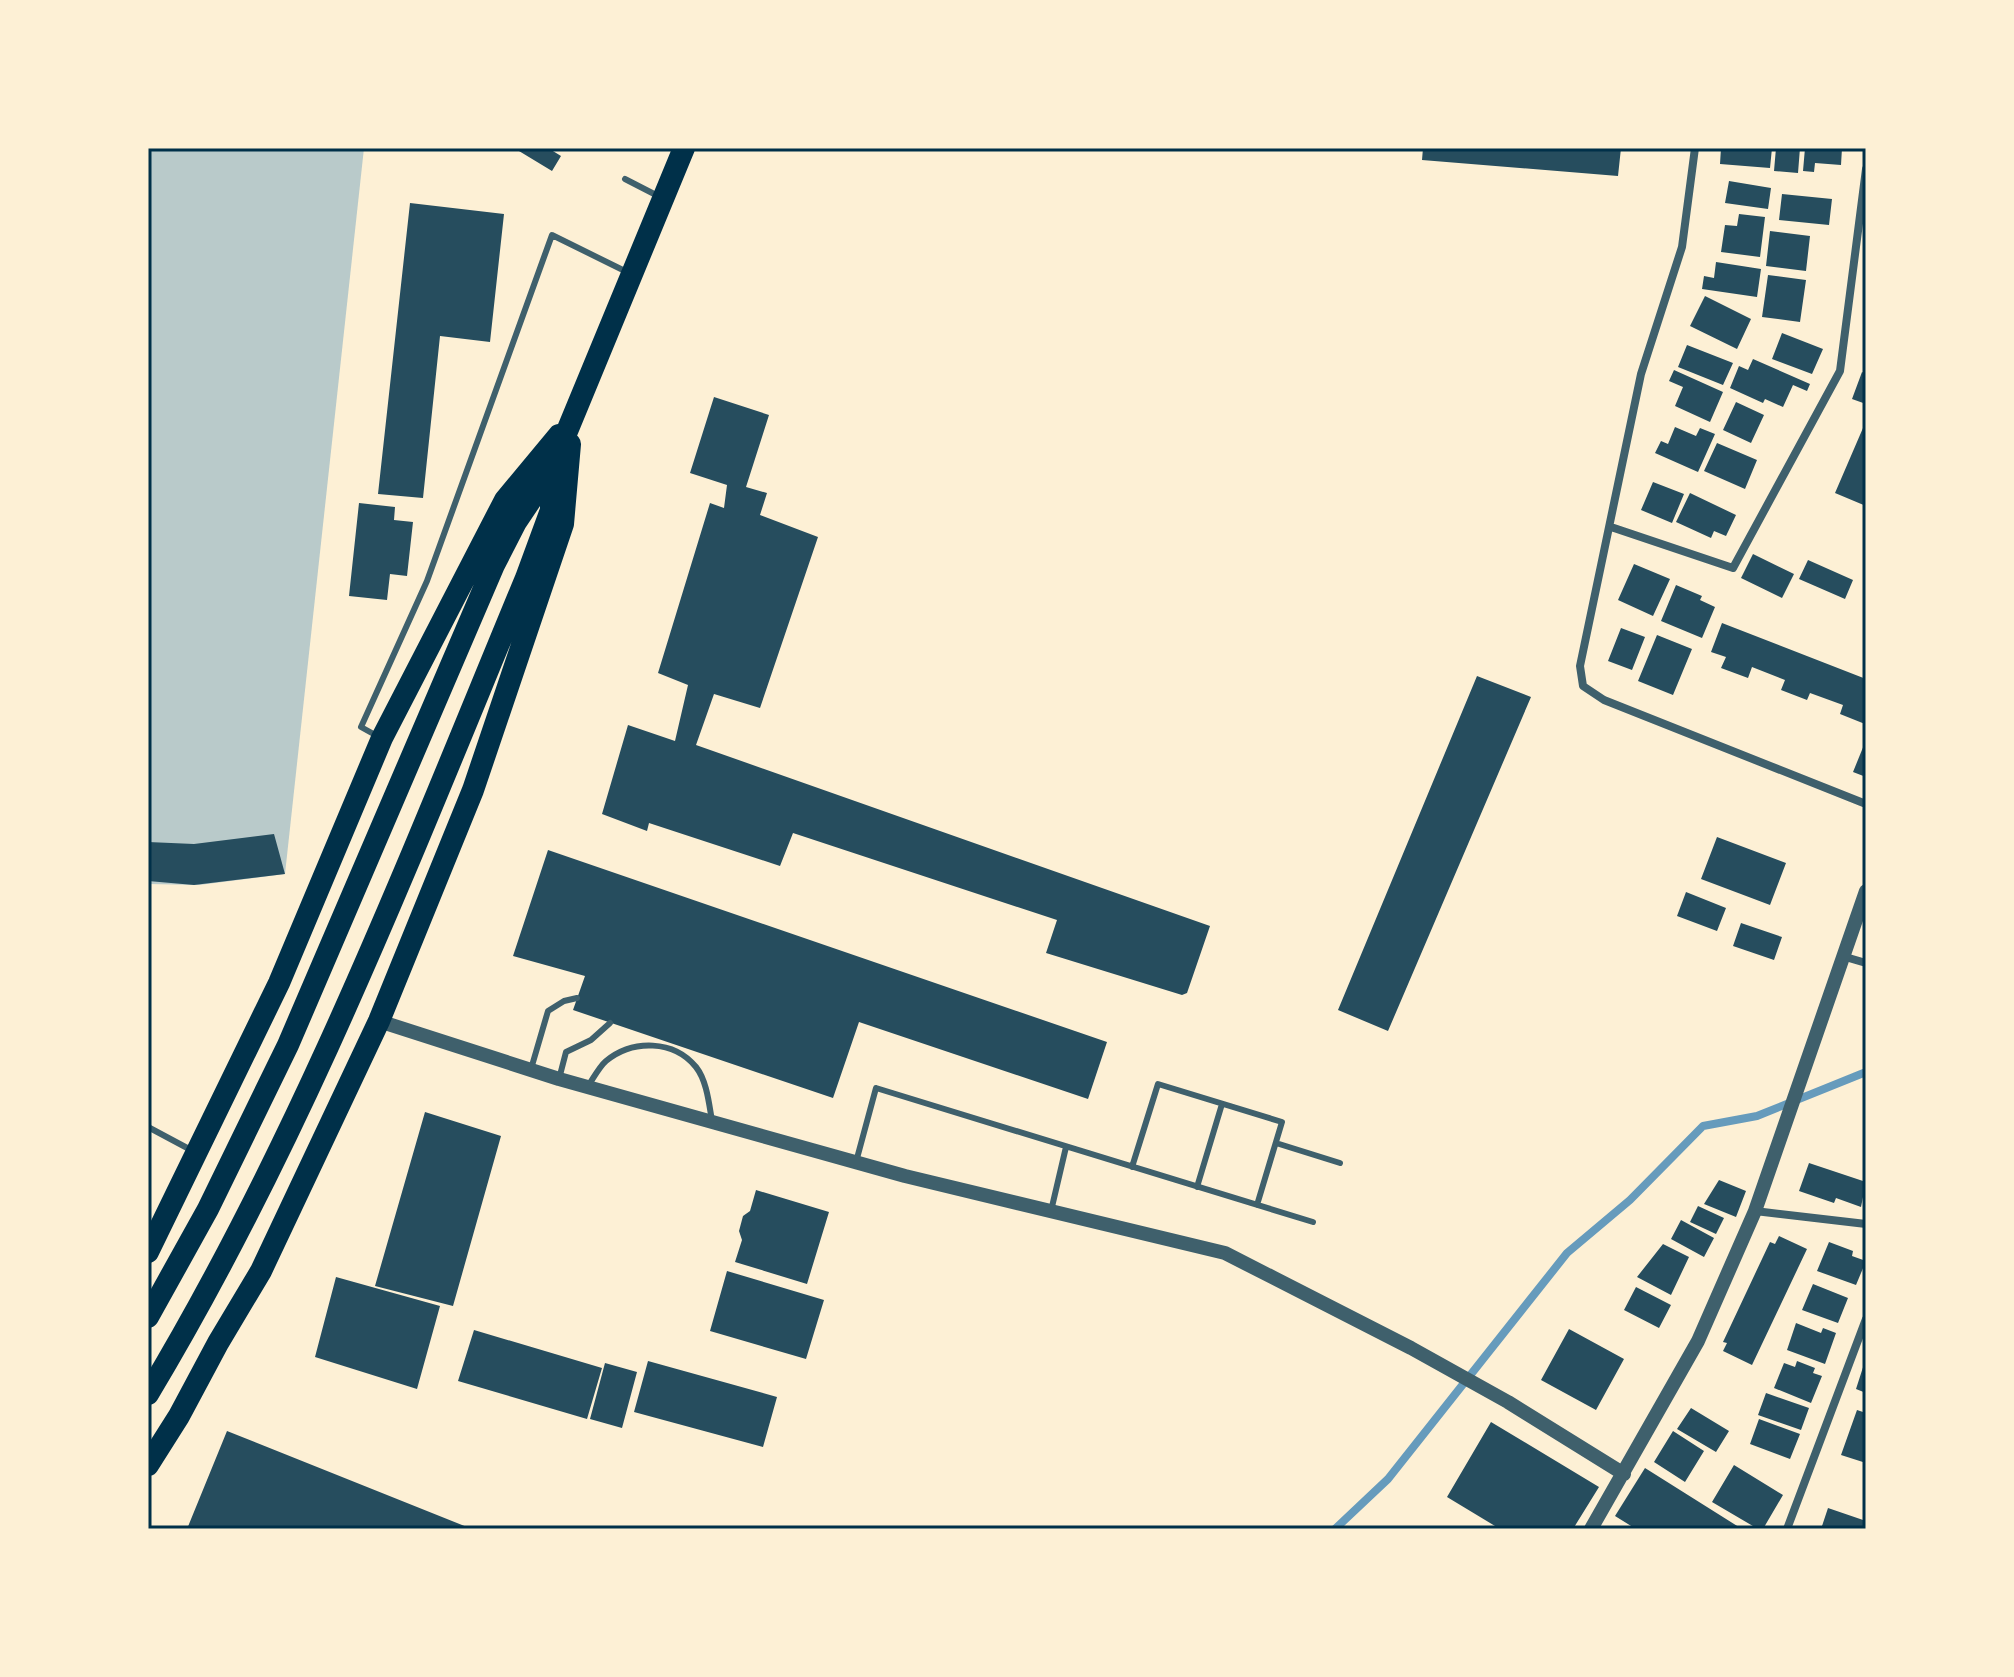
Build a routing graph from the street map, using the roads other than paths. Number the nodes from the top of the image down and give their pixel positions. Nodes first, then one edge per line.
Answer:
1 (684, 148) edge
2 (1695, 148) edge
3 (1866, 169) edge
4 (625, 179) dead end
5 (664, 199) junction
6 (633, 275) junction
7 (572, 419) junction
8 (551, 470) junction
9 (1611, 527) junction
10 (382, 738) junction
11 (1866, 804) edge
12 (1866, 891) edge
13 (1842, 956) junction
14 (1866, 963) edge
15 (577, 998) dead end
16 (379, 1021) junction
17 (610, 1023) dead end
18 (531, 1069) junction
19 (559, 1079) junction
20 (588, 1086) junction
21 (1222, 1104) junction
22 (712, 1121) junction
23 (148, 1127) edge
24 (1276, 1143) junction
25 (1066, 1147) junction
26 (198, 1154) junction
27 (856, 1162) junction
28 (1340, 1163) dead end
29 (1132, 1167) junction
30 (1197, 1187) junction
31 (1257, 1205) junction
32 (1051, 1211) junction
33 (1755, 1211) junction
34 (1313, 1222) dead end
35 (1866, 1224) edge
36 (148, 1252) edge
37 (148, 1317) edge
38 (1866, 1319) edge
39 (148, 1394) edge
40 (148, 1465) edge
41 (1624, 1474) junction
42 (1591, 1529) edge
43 (1787, 1529) edge

1 - 5 highway
2 - 9 street
3 - 9 street
4 - 5 lane
5 - 6 highway
6 - 7 highway
6 - 10 lane
7 - 8 highway
7 - 10 highway
7 - 16 highway
8 - 37 highway
8 - 39 highway
9 - 11 street
10 - 26 highway
12 - 13 street
13 - 14 street
13 - 33 street
15 - 18 lane
16 - 18 street
16 - 40 highway
17 - 19 lane
18 - 19 street
19 - 20 street
20 - 22 street
20 - 22 lane
21 - 24 lane
21 - 29 lane
21 - 30 lane
22 - 27 street
23 - 26 lane
24 - 28 lane
24 - 31 lane
25 - 27 lane
25 - 29 lane
25 - 32 lane
26 - 36 highway
27 - 32 street
29 - 30 lane
30 - 31 lane
31 - 34 lane
32 - 41 street
33 - 35 street
33 - 41 street
38 - 43 street
41 - 42 street

